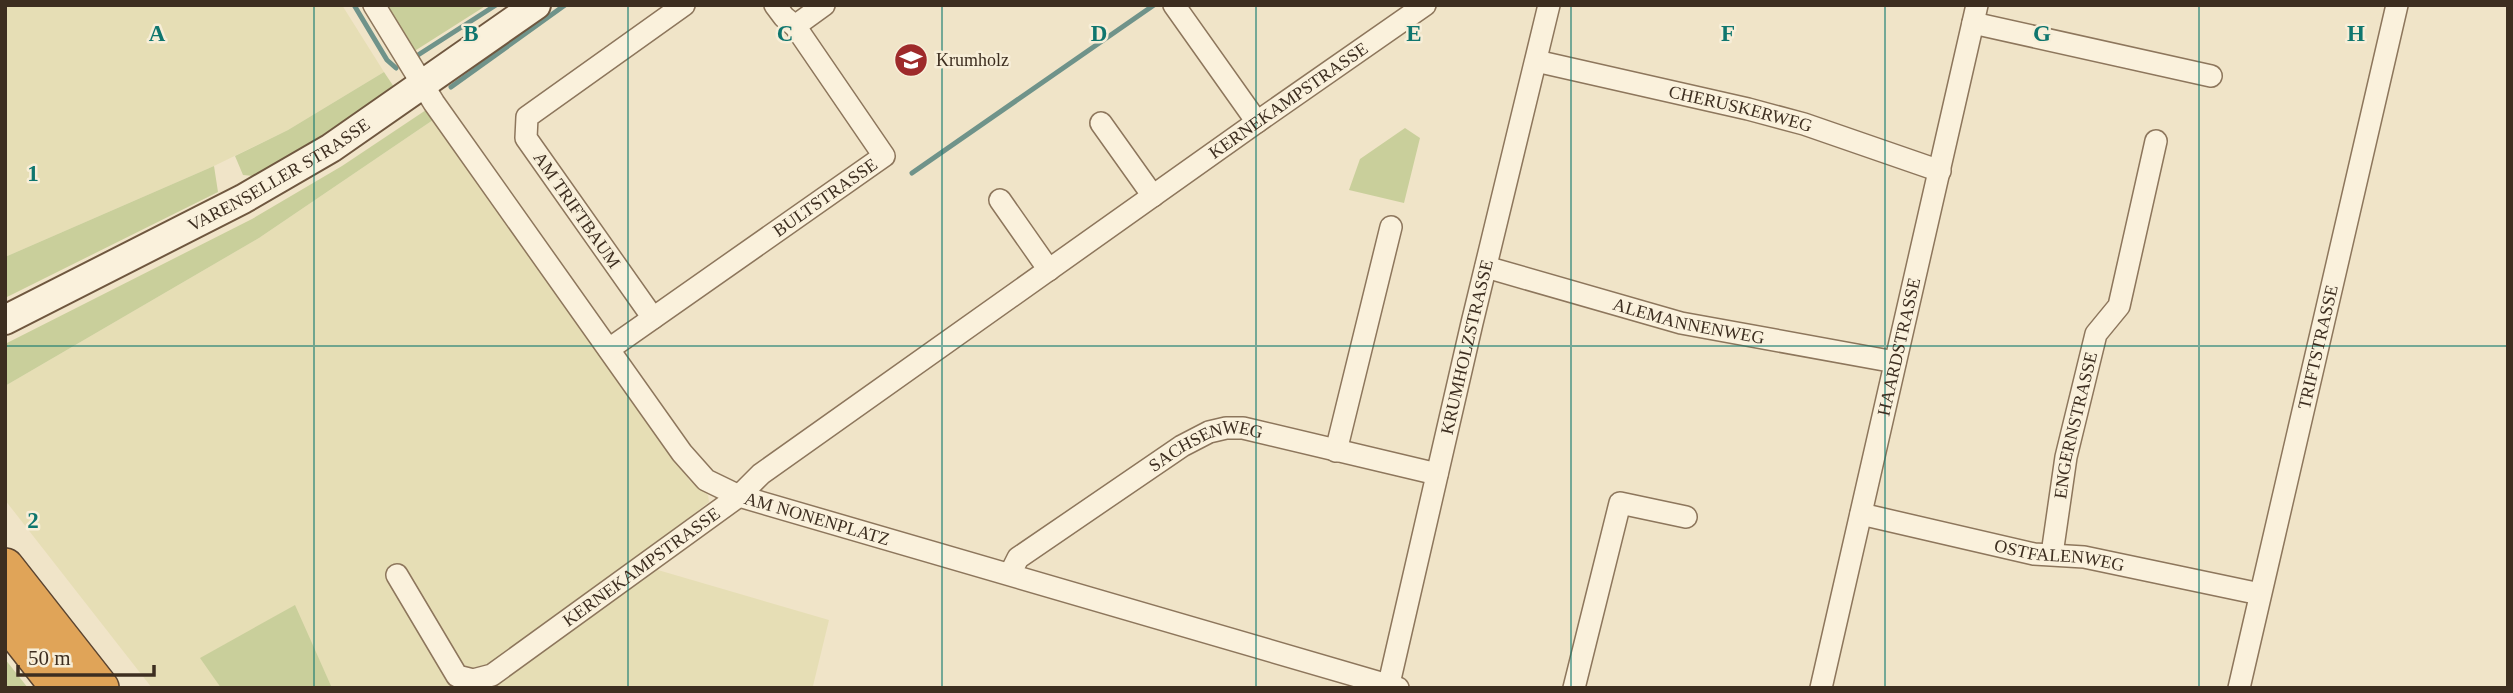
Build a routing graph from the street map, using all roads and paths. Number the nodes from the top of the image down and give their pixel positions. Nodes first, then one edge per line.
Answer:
1 (374, 5) edge
2 (536, 5) edge
3 (684, 5) edge
4 (775, 5) edge
5 (824, 5) edge
6 (1174, 5) edge
7 (1425, 5) edge
8 (1549, 5) edge
9 (2397, 5) edge
10 (1975, 14) edge
11 (795, 26) junction
12 (1536, 61) junction
13 (2210, 76) dead end
14 (422, 85) junction
15 (1257, 122) junction
16 (1101, 123) dead end
17 (2156, 141) dead end
18 (1940, 171) junction
19 (1153, 196) junction
20 (1000, 200) dead end
21 (1391, 226) dead end
22 (1486, 267) junction
23 (1049, 270) junction
24 (653, 318) junction
25 (5, 320) edge
26 (609, 349) junction
27 (1895, 362) junction
28 (1336, 451) junction
29 (1437, 474) junction
30 (738, 496) junction
31 (1861, 514) junction
32 (1686, 517) dead end
33 (2052, 554) junction
34 (5, 567) edge
35 (1010, 574) junction
36 (397, 575) dead end
37 (2260, 594) junction
38 (5, 618) edge
39 (1391, 687) edge
40 (60, 688) edge
41 (100, 688) edge
42 (1574, 688) edge
43 (1821, 688) edge
44 (2239, 688) edge

1 - 14 street, AM NONENPLATZ
2 - 14 main road, VARENSELLER STRASSE
3 - 24 street, AM TRIFTBAUM
4 - 11 street
5 - 11 street
6 - 15 street
7 - 15 street, KERNEKAMPSTRASSE
8 - 12 street, KRUMHOLZSTRASSE
9 - 37 street, TRIFTSTRASSE
10 - 13 street
10 - 18 street, HAARDSTRASSE
11 - 24 street, BULTSTRASSE
12 - 18 street, CHERUSKERWEG
12 - 22 street, KRUMHOLZSTRASSE
14 - 25 main road, VARENSELLER STRASSE
14 - 26 street, AM NONENPLATZ
15 - 19 street, KERNEKAMPSTRASSE
16 - 19 street
17 - 33 street, ENGERNSTRASSE
18 - 27 street, HAARDSTRASSE
19 - 23 street, KERNEKAMPSTRASSE
20 - 23 street
21 - 28 street
22 - 27 street, ALEMANNENWEG
22 - 29 street, KRUMHOLZSTRASSE
23 - 30 street, KERNEKAMPSTRASSE
24 - 26 street, BULTSTRASSE
26 - 30 street, AM NONENPLATZ
27 - 31 street, HAARDSTRASSE
28 - 29 street, SACHSENWEG
28 - 35 street, SACHSENWEG
29 - 39 street, KRUMHOLZSTRASSE
30 - 35 street, AM NONENPLATZ
30 - 36 street, KERNEKAMPSTRASSE
31 - 33 street, OSTFALENWEG
31 - 43 street, HAARDSTRASSE
32 - 42 street
33 - 37 street, OSTFALENWEG
34 - 41 highway
35 - 39 street, AM NONENPLATZ
37 - 44 street, TRIFTSTRASSE
38 - 40 highway

